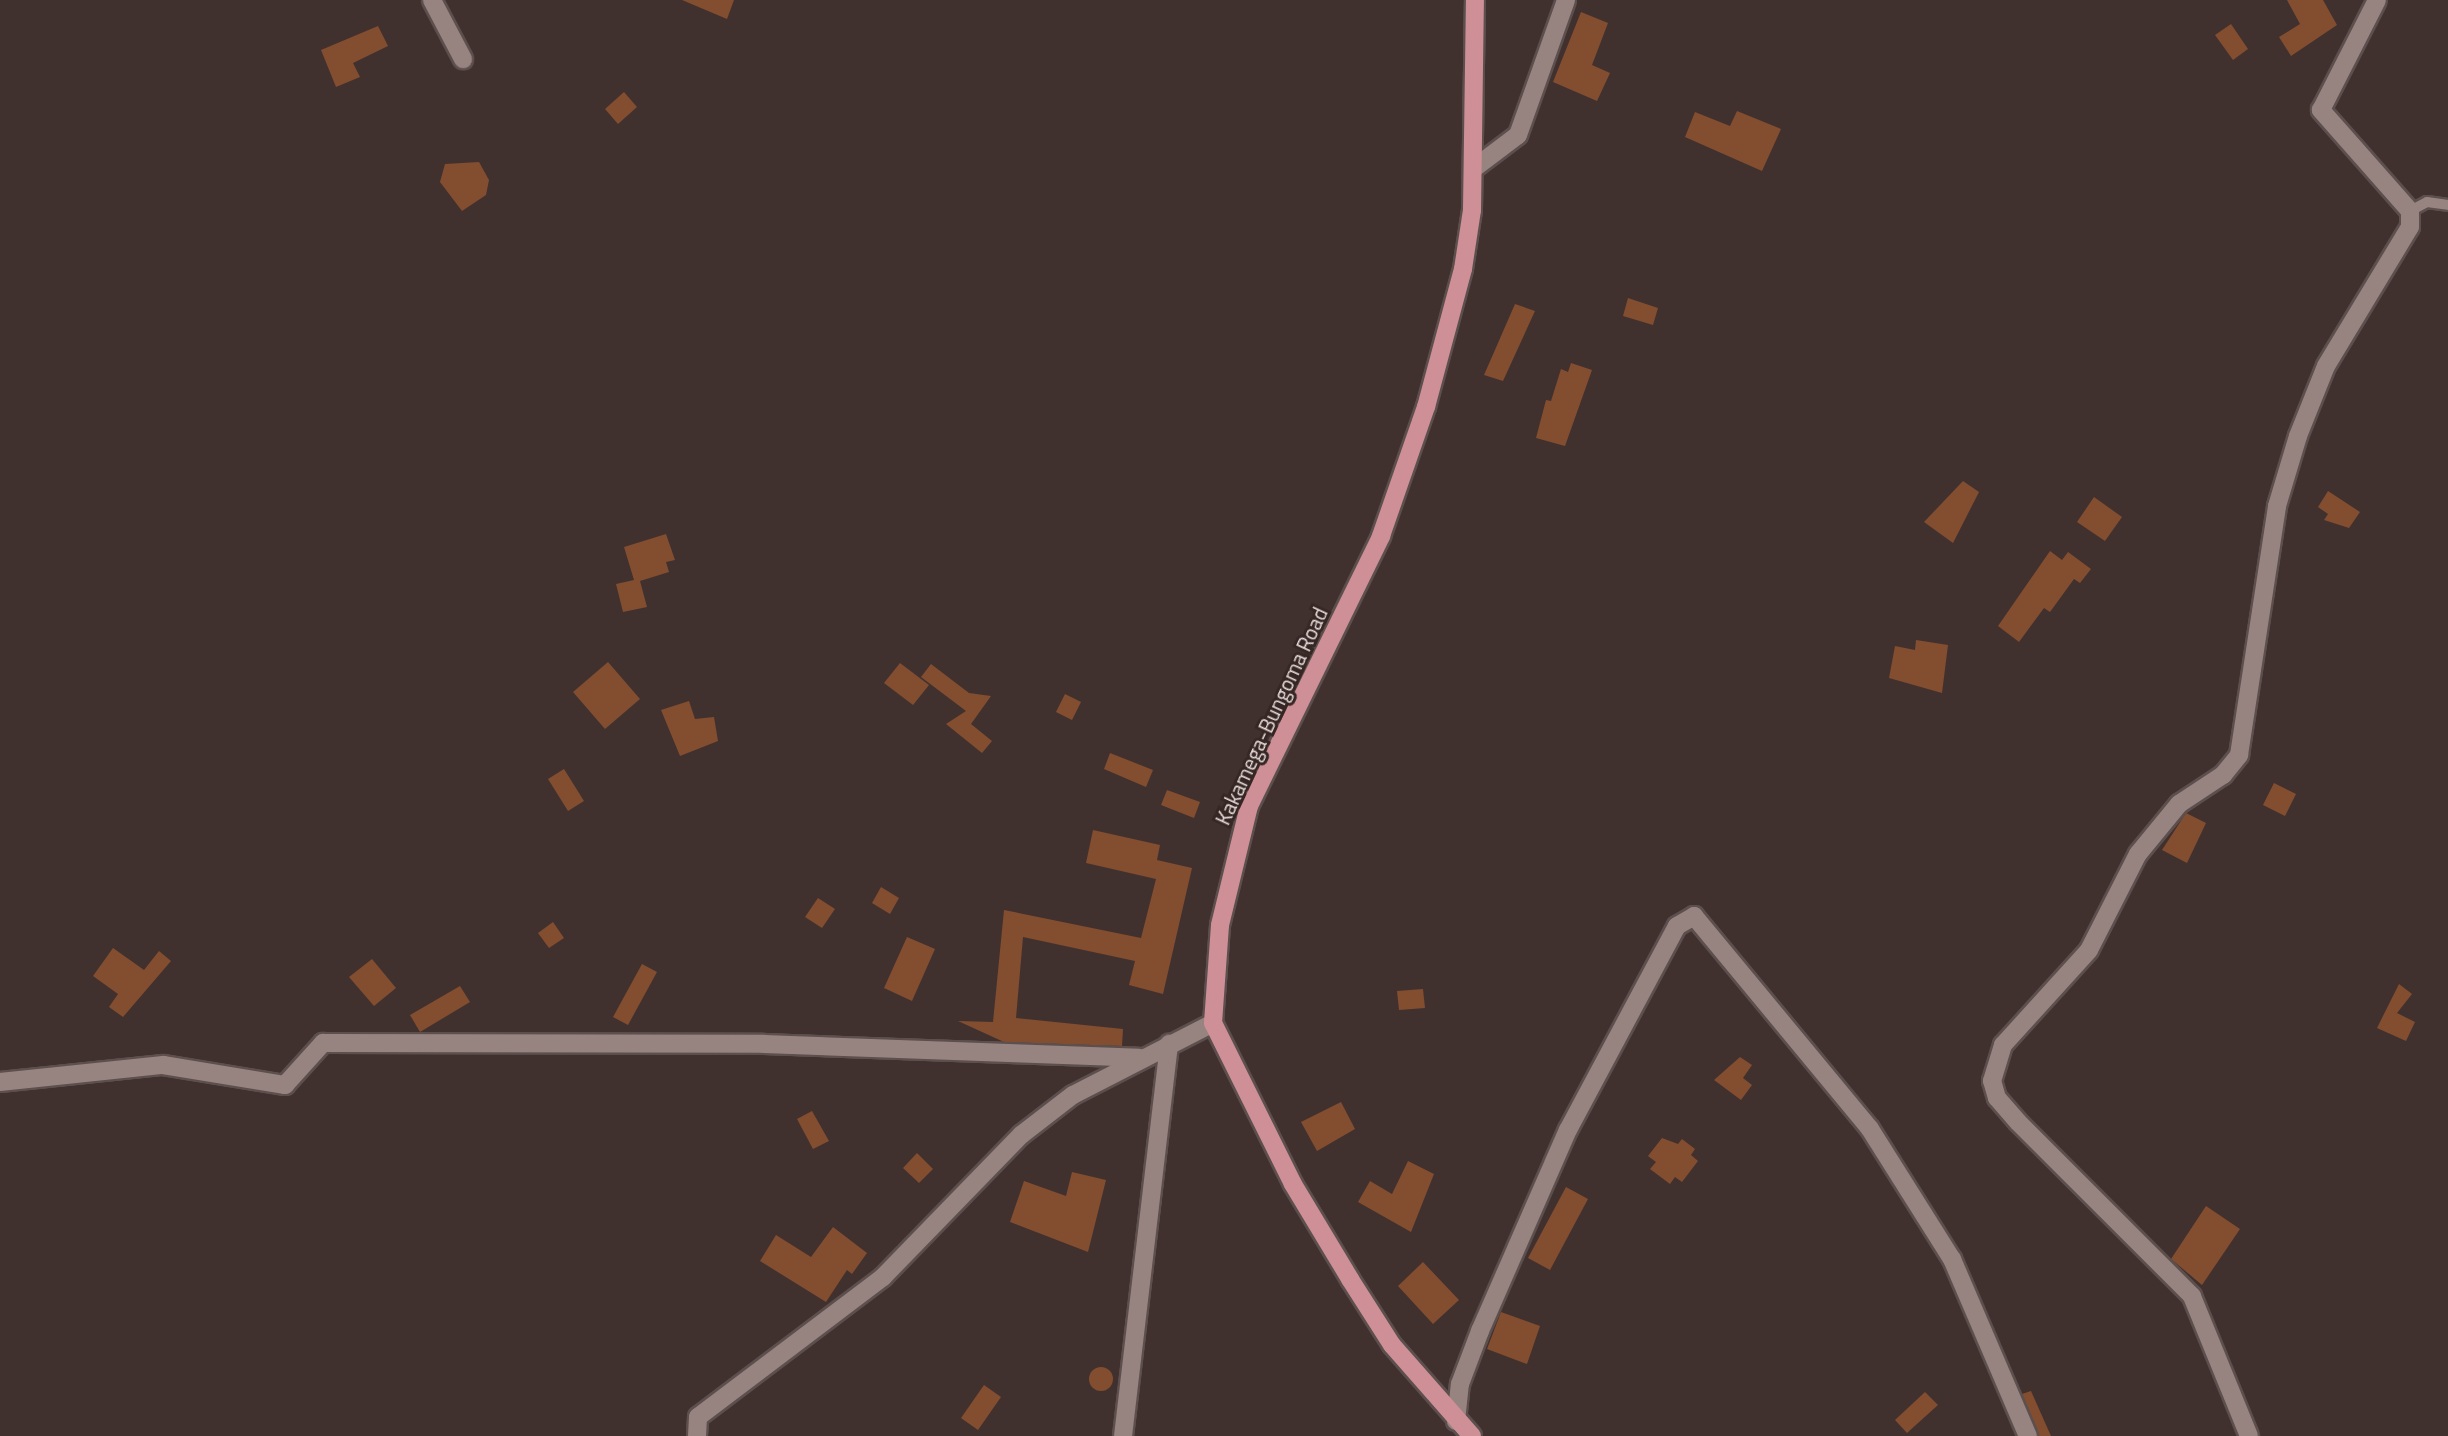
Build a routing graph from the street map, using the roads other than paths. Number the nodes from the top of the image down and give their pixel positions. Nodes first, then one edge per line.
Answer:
1 (432, 0) edge
2 (1475, 0) edge
3 (1566, 0) edge
4 (2377, 0) edge
5 (463, 59) dead end
6 (1473, 169) junction
7 (2448, 205) edge
8 (2410, 211) junction
9 (1213, 1023) junction
10 (1168, 1044) junction
11 (1139, 1058) junction
12 (0, 1082) edge
13 (1456, 1421) junction
14 (697, 1436) edge
15 (1123, 1436) edge
16 (1472, 1436) edge
17 (2028, 1436) edge
18 (2249, 1436) edge

1 - 5 street
2 - 6 main road, Kakamega-Bungoma Road
3 - 6 street
4 - 8 street
6 - 9 main road, Kakamega-Bungoma Road
7 - 8 lane
8 - 18 street
9 - 10 street
9 - 13 main road
10 - 11 street
10 - 15 street
11 - 12 street
11 - 14 street
13 - 16 main road
13 - 17 street

